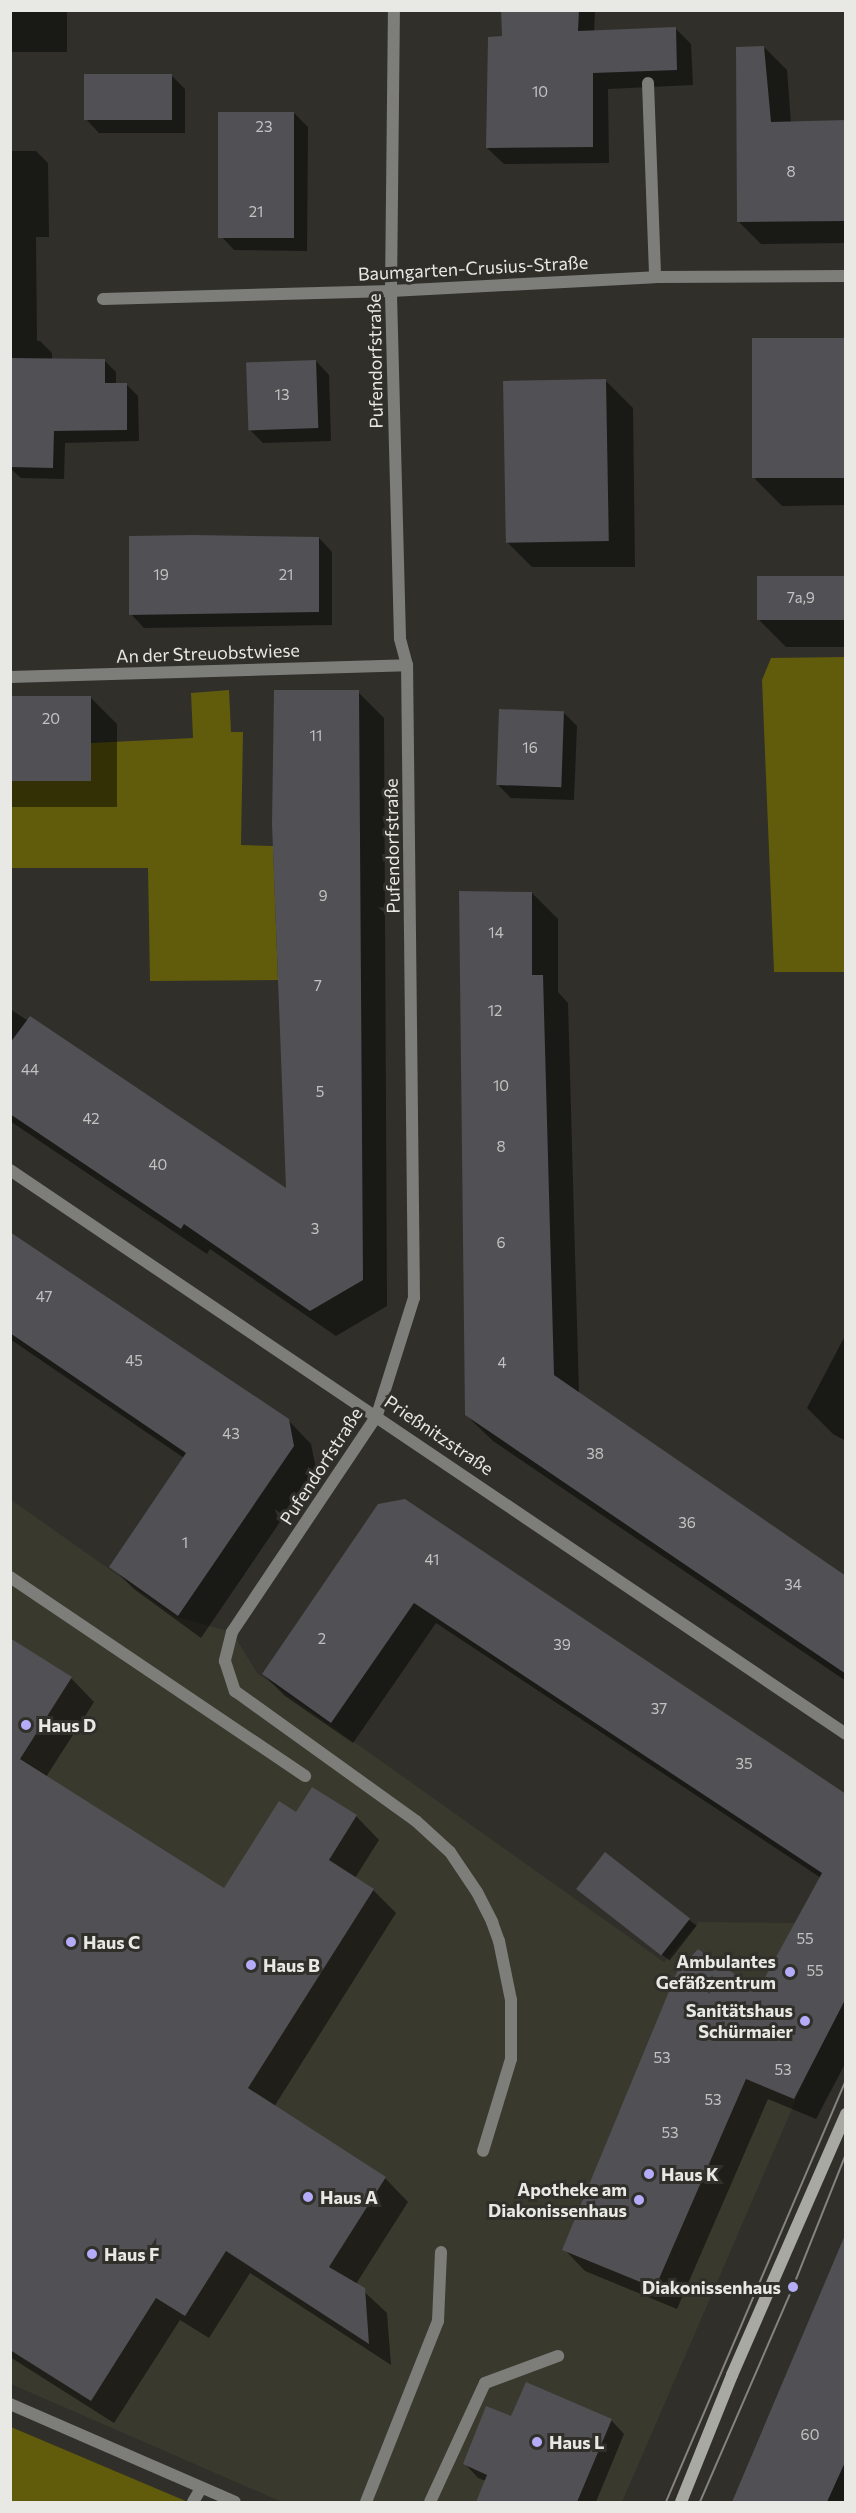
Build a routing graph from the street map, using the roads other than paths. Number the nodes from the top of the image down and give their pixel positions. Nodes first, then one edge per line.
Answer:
1 (394, 10) edge
2 (648, 83) dead end
3 (846, 276) edge
4 (655, 277) junction
5 (391, 291) junction
6 (102, 298) dead end
7 (407, 665) junction
8 (10, 677) edge
9 (10, 1170) edge
10 (377, 1415) junction
11 (10, 1577) edge
12 (846, 1734) edge
13 (305, 1776) dead end
14 (846, 2114) edge
15 (483, 2151) dead end
16 (441, 2252) dead end
17 (558, 2356) dead end
18 (10, 2404) edge
19 (201, 2488) junction
20 (193, 2502) edge
21 (236, 2502) edge
22 (366, 2502) edge
23 (430, 2502) edge
24 (681, 2502) edge

1 - 5 street, Pufendorfstraße
2 - 4 street
3 - 4 street, Baumgarten-Crusius-Straße
4 - 5 street, Baumgarten-Crusius-Straße
5 - 6 street, Baumgarten-Crusius-Straße
5 - 7 street, Pufendorfstraße
7 - 8 street, An der Streuobstwiese
7 - 10 street, Pufendorfstraße
9 - 10 street, Prießnitzstraße
10 - 12 street, Prießnitzstraße
10 - 15 street, Pufendorfstraße
11 - 13 street
14 - 24 street
16 - 22 street
17 - 23 street
18 - 19 street
19 - 20 street
19 - 21 street

